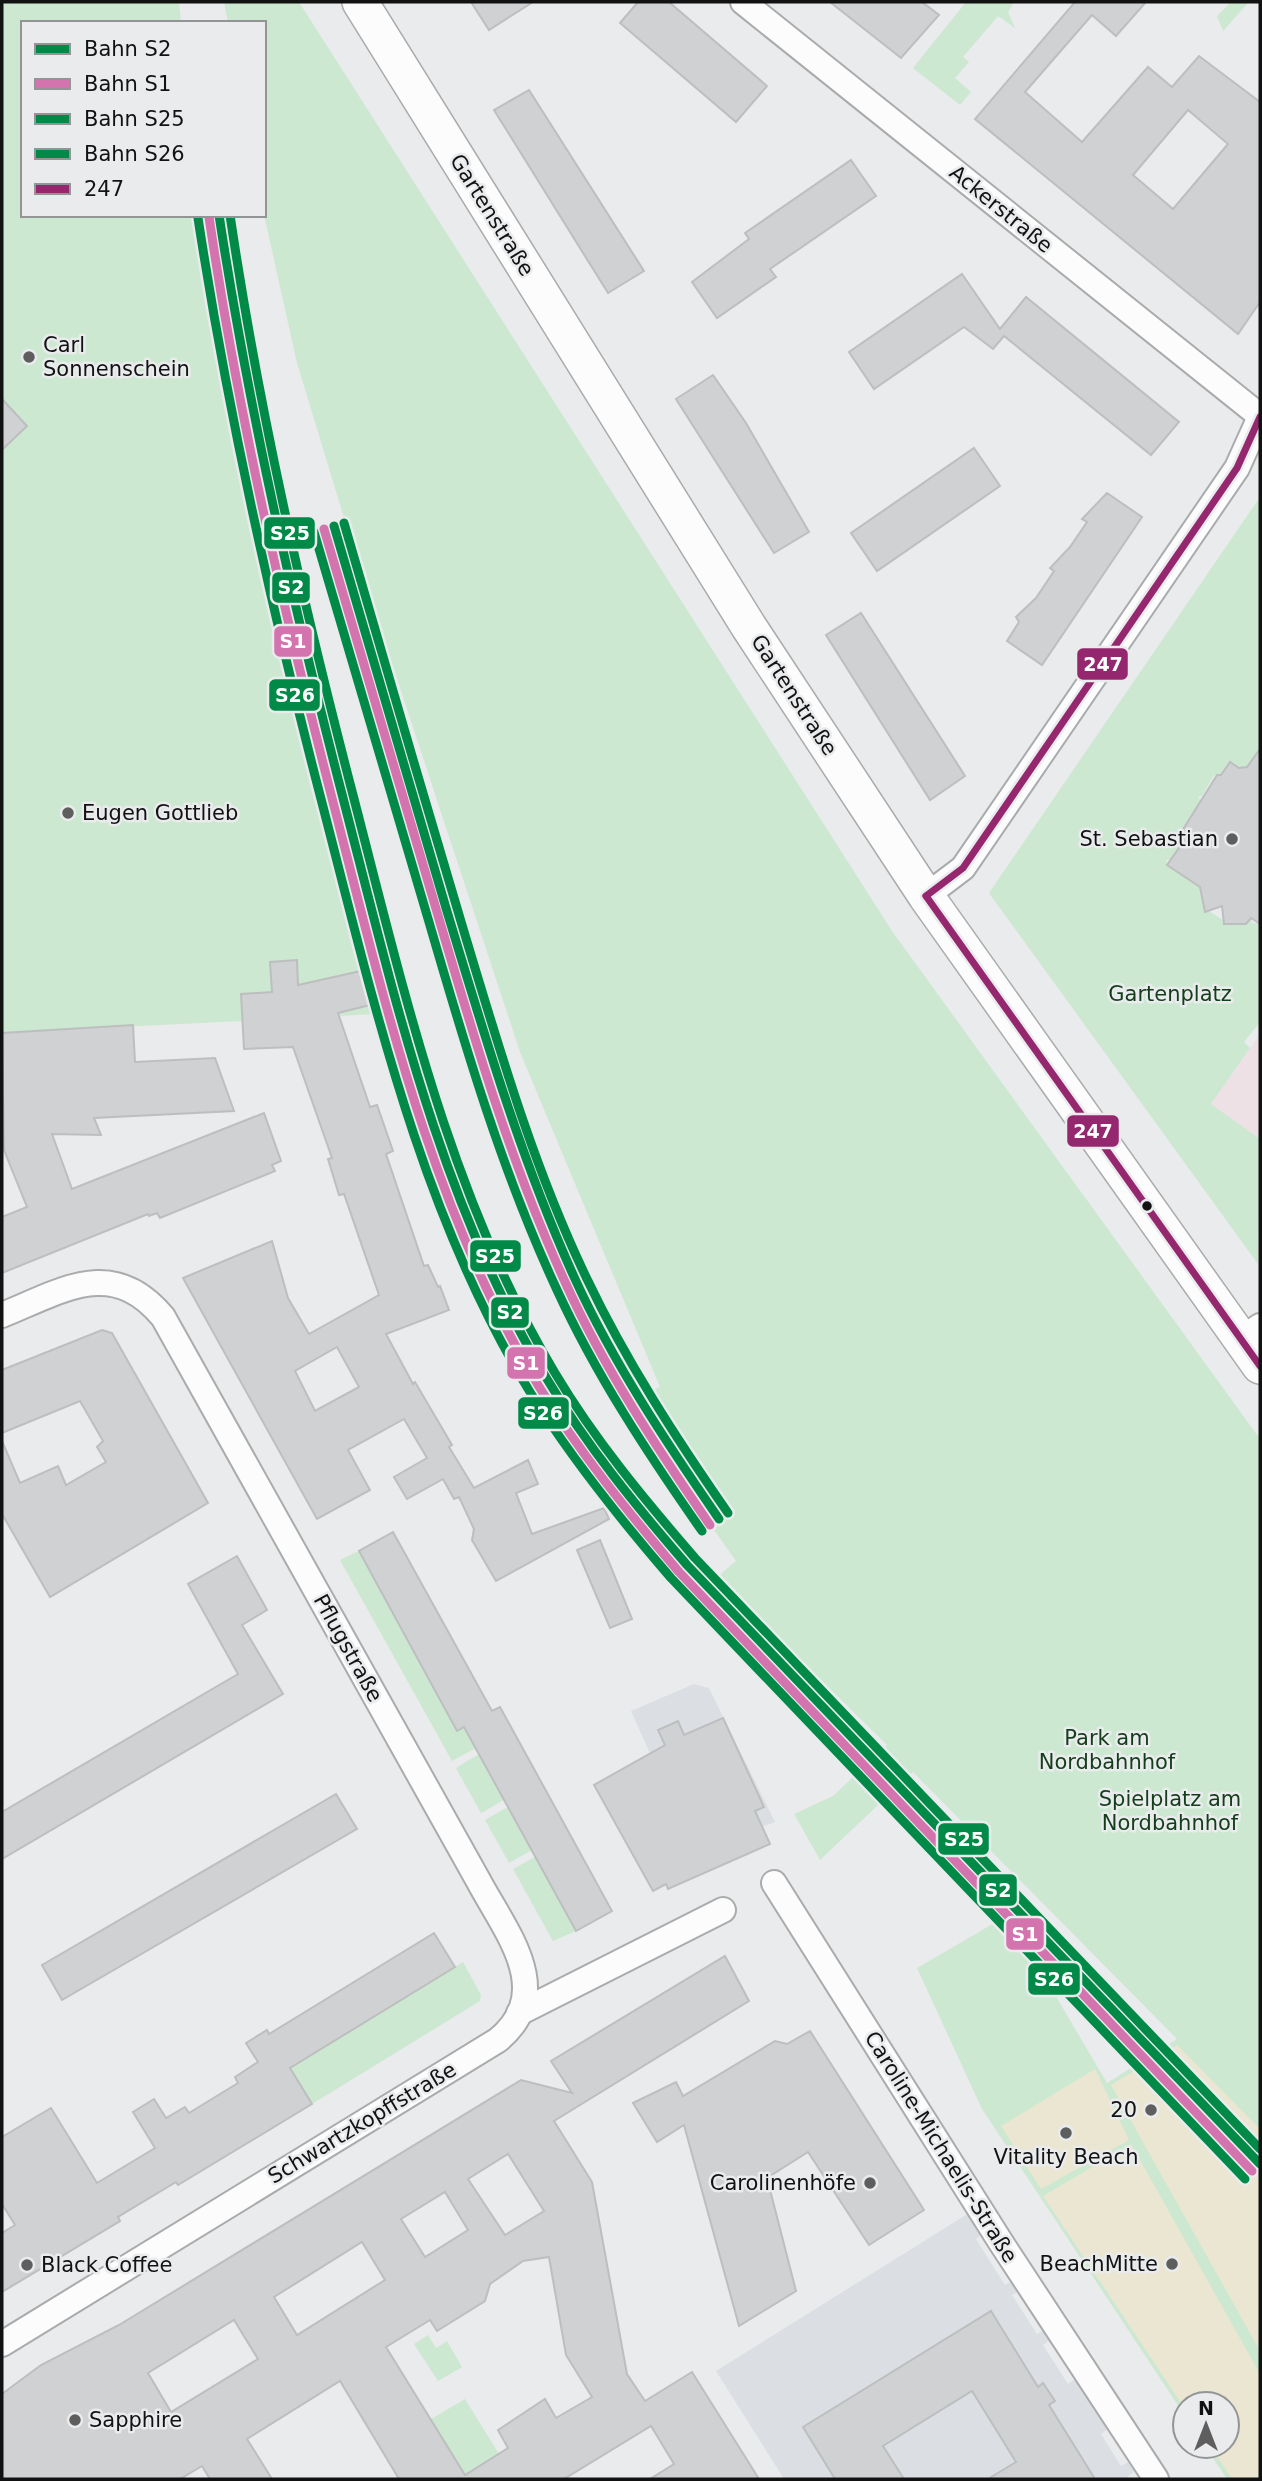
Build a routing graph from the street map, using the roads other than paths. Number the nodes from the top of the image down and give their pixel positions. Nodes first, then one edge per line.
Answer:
1 (360, 2) edge
2 (743, 2) edge
3 (1260, 416) edge
4 (926, 896) junction
5 (2, 1315) edge
6 (1254, 1344) edge
7 (774, 1883) dead end
8 (723, 1910) dead end
9 (519, 2012) junction
10 (2, 2344) edge
11 (1156, 2479) edge

1 - 4 street, Gartenstraße
2 - 3 street, Ackerstraße
3 - 4 street
4 - 6 street, Gartenstraße
5 - 9 street, Pflugstraße
7 - 11 street, Caroline-Michaelis-Straße
8 - 9 street, Schwartzkopffstraße
9 - 10 street, Schwartzkopffstraße

